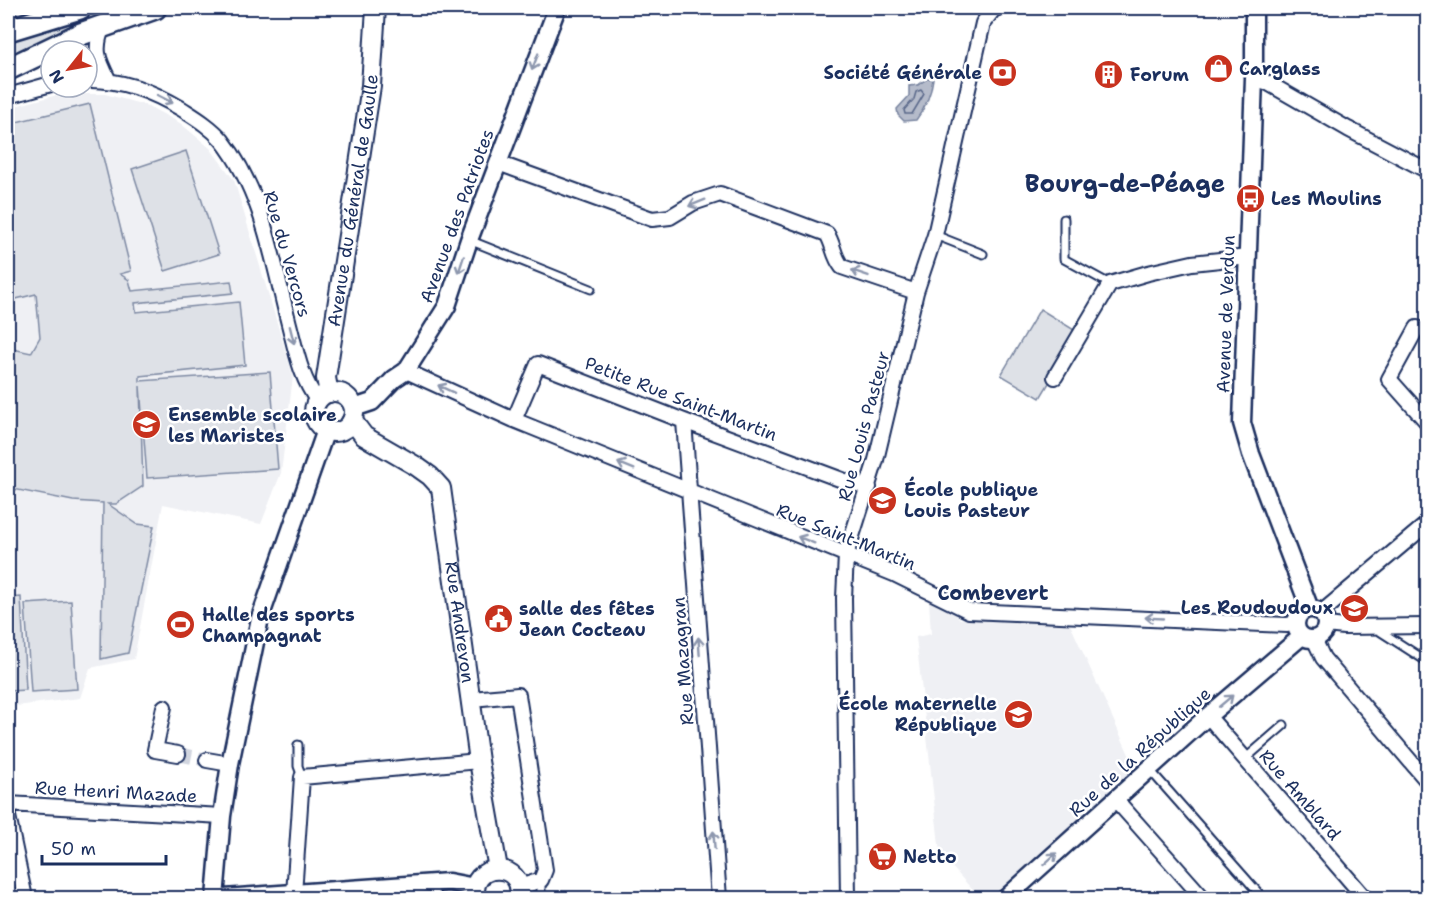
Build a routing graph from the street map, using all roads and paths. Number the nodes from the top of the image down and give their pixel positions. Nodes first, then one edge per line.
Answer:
1 (77, 8) edge
2 (155, 8) edge
3 (376, 8) edge
4 (557, 8) edge
5 (994, 8) edge
6 (1254, 8) edge
7 (103, 26) junction
8 (8, 30) edge
9 (8, 69) edge
10 (1254, 78) junction
11 (99, 81) edge
12 (109, 81) junction
13 (39, 87) edge
14 (8, 96) edge
15 (498, 163) junction
16 (1428, 171) edge
17 (1064, 219) dead end
18 (935, 235) junction
19 (469, 240) junction
20 (982, 254) dead end
21 (1248, 257) junction
22 (1110, 284) junction
23 (591, 289) dead end
24 (916, 292) junction
25 (1417, 328) dead end
26 (406, 371) junction
27 (1055, 377) dead end
28 (323, 397) junction
29 (353, 414) junction
30 (514, 420) junction
31 (684, 421) junction
32 (1428, 423) edge
33 (326, 430) junction
34 (868, 487) junction
35 (689, 492) junction
36 (1428, 523) edge
37 (846, 555) junction
38 (1319, 616) junction
39 (1428, 626) edge
40 (1373, 627) junction
41 (1304, 633) junction
42 (1428, 662) edge
43 (471, 699) junction
44 (164, 707) dead end
45 (1208, 716) junction
46 (1284, 725) dead end
47 (298, 745) dead end
48 (178, 754) tunnel mouth
49 (1245, 759) junction
50 (207, 760) tunnel mouth
51 (479, 761) junction
52 (230, 764) junction
53 (1150, 770) junction
54 (302, 777) junction
55 (1428, 782) edge
56 (1116, 800) junction
57 (8, 804) edge
58 (8, 816) edge
59 (222, 816) junction
60 (498, 869) junction
61 (541, 880) junction
62 (429, 884) junction
63 (519, 892) edge
64 (476, 893) edge
65 (294, 894) junction
66 (25, 898) edge
67 (215, 898) edge
68 (224, 898) edge
69 (438, 898) edge
70 (541, 898) edge
71 (719, 898) edge
72 (848, 898) edge
73 (1006, 898) edge
74 (1203, 898) edge
75 (1263, 898) edge
76 (1365, 898) edge

1 - 8 main road
2 - 7 main road
3 - 28 main road, Avenue du Général de Gaulle
4 -> 15 street, Avenue des Patriotes
5 - 18 street, Rue Louis Pasteur
6 - 10 street, Avenue de Verdun
7 - 9 main road
7 - 12 street
10 - 16 street
10 - 21 street, Avenue de Verdun
11 - 12 street, Rue du Vercors
12 -> 28 street, Rue du Vercors
13 - 14 street
15 - 19 street, Avenue des Patriotes
24 -> 15 street
17 - 22 lane
18 - 20 lane
18 - 24 street, Rue Louis Pasteur
19 - 23 lane
19 -> 26 street, Avenue des Patriotes
21 - 22 street
21 - 38 street, Avenue de Verdun
22 - 27 street
24 - 34 street, Rue Louis Pasteur
25 - 32 street
26 - 29 street, Avenue des Patriotes
30 -> 26 street, Rue Saint-Martin
28 - 29 main road
28 - 33 main road
29 - 33 main road
29 - 43 main road, Rue Andrevon
30 - 31 street, Petite Rue Saint-Martin
35 -> 30 street, Rue Saint-Martin
31 - 34 street, Petite Rue Saint-Martin
31 - 35 street, Rue Mazagran
33 - 52 street
34 - 37 street, Rue Louis Pasteur
37 -> 35 street, Rue Saint-Martin
71 -> 35 street, Rue Mazagran
36 - 38 street
41 -> 37 street, Rue Saint-Martin
37 - 72 street, Rue Louis Pasteur
38 - 40 street
38 - 41 street
38 - 41 street
39 - 40 street
40 - 42 lane
45 -> 41 street, Rue de la République
41 - 55 street
43 - 51 main road, Rue Andrevon
43 - 61 street
44 - 48 street
45 - 49 street, Rue Amblard
45 - 53 street, Rue de la République
46 - 49 lane
47 - 54 lane
49 - 76 street, Rue Amblard
50 - 52 street
51 - 54 street
51 - 60 main road, Rue Andrevon
52 - 59 street
53 - 56 street, Rue de la République
53 - 75 lane
54 - 65 street
73 -> 56 street, Rue de la République
56 - 74 street
57 - 59 street, Rue Henri Mazade
58 - 66 street
59 - 67 street
60 - 63 main road
60 - 64 main road
61 - 63 street
61 - 70 lane
62 - 64 street
62 - 65 street
62 - 69 lane
65 - 68 street

